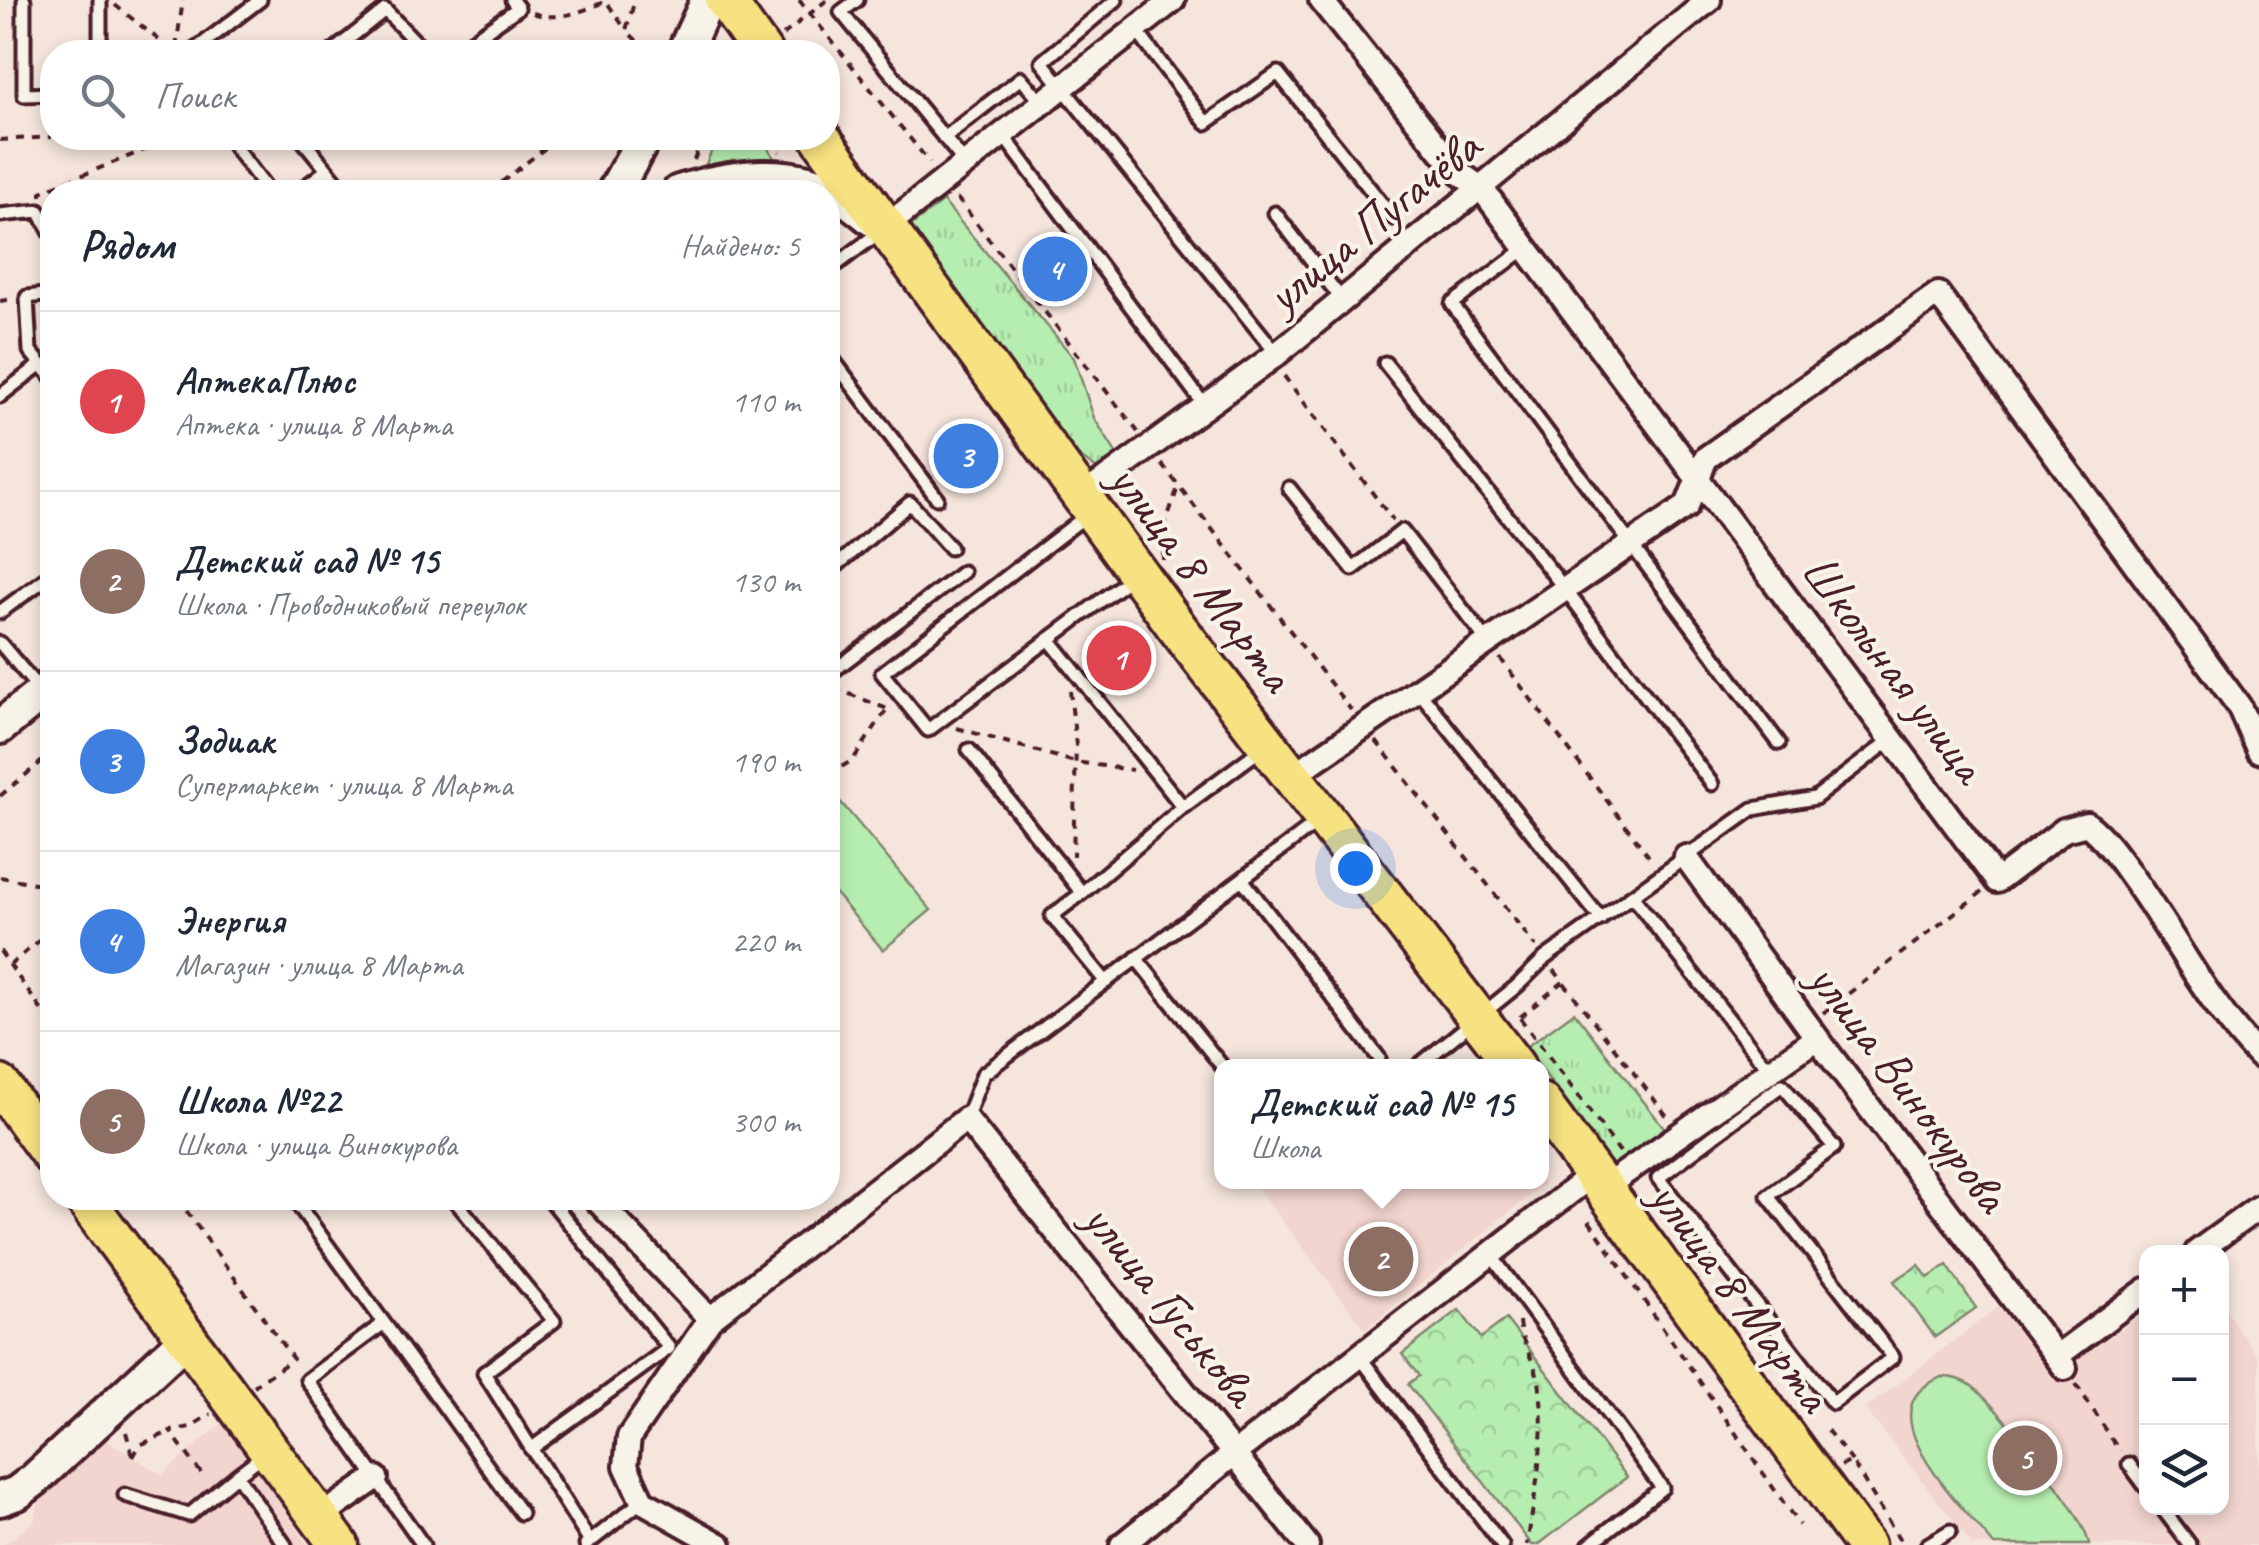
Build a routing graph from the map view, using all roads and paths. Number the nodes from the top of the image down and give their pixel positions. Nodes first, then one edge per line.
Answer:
1 (24, 0) edge
2 (100, 0) edge
3 (109, 0) edge
4 (183, 0) edge
5 (260, 0) edge
6 (635, 0) edge
7 (708, 0) edge
8 (724, 0) edge
9 (798, 0) edge
10 (828, 0) edge
11 (856, 0) edge
12 (1116, 0) edge
13 (1173, 0) edge
14 (1321, 0) edge
15 (1709, 0) edge
16 (515, 4) edge
17 (808, 14) junction
18 (626, 30) junction
19 (1136, 30) junction
20 (100, 40) edge
21 (159, 40) edge
22 (176, 40) edge
23 (208, 40) edge
24 (347, 40) edge
25 (414, 40) edge
26 (471, 40) edge
27 (637, 40) edge
28 (690, 40) edge
29 (773, 40) edge
30 (777, 40) edge
31 (829, 40) edge
32 (840, 54) edge
33 (1063, 88) junction
34 (40, 94) edge
35 (1042, 104) junction
36 (1003, 135) junction
37 (40, 138) edge
38 (944, 138) junction
39 (0, 140) edge
40 (144, 150) edge
41 (237, 150) edge
42 (311, 150) edge
43 (543, 150) edge
44 (637, 150) edge
45 (830, 150) edge
46 (966, 164) junction
47 (327, 170) junction
48 (70, 180) edge
49 (261, 180) edge
50 (314, 180) edge
51 (335, 180) edge
52 (504, 180) edge
53 (621, 180) edge
54 (734, 180) edge
55 (799, 180) edge
56 (944, 182) junction
57 (1482, 189) junction
58 (840, 195) edge
59 (40, 201) edge
60 (39, 210) joint
61 (1276, 213) dead end
62 (0, 216) edge
63 (1393, 218) dead end
64 (884, 228) junction
65 (1526, 248) junction
66 (840, 262) edge
67 (40, 295) edge
68 (1343, 301) junction
69 (1274, 356) junction
70 (40, 363) edge
71 (1385, 363) dead end
72 (40, 365) edge
73 (840, 369) edge
74 (0, 396) edge
75 (1205, 406) junction
76 (1148, 445) junction
77 (1700, 479) junction
78 (1289, 488) dead end
79 (937, 498) dead end
80 (1086, 504) junction
81 (1402, 531) junction
82 (1630, 544) junction
83 (950, 548) dead end
84 (840, 563) edge
85 (962, 572) dead end
86 (1138, 572) junction
87 (40, 583) edge
88 (1565, 589) junction
89 (0, 612) edge
90 (1050, 639) junction
91 (1488, 642) junction
92 (0, 643) edge
93 (1067, 662) junction
94 (840, 666) edge
95 (40, 682) edge
96 (1418, 690) junction
97 (840, 691) edge
98 (40, 695) edge
99 (888, 709) junction
100 (922, 723) junction
101 (938, 723) junction
102 (0, 727) edge
103 (1364, 727) junction
104 (1892, 739) junction
105 (1268, 744) junction
106 (1779, 744) dead end
107 (969, 750) dead end
108 (2259, 751) edge
109 (1076, 762) junction
110 (40, 763) edge
111 (840, 767) edge
112 (1156, 774) junction
113 (1292, 776) junction
114 (1712, 784) dead end
115 (0, 796) edge
116 (1183, 807) junction
117 (1322, 818) junction
118 (1686, 857) junction
119 (1664, 875) junction
120 (0, 878) edge
121 (1242, 879) junction
122 (1072, 880) junction
123 (1996, 880) junction
124 (40, 884) edge
125 (1082, 893) junction
126 (1632, 896) junction
127 (1601, 919) junction
128 (40, 940) edge
129 (0, 951) edge
130 (1136, 958) junction
131 (1545, 958) junction
132 (10, 966) junction
133 (1106, 982) junction
134 (1563, 982) junction
135 (40, 1008) edge
136 (1812, 1032) junction
137 (1502, 1035) edge
138 (2259, 1056) edge
139 (1378, 1058) dead end
140 (1216, 1059) edge
141 (1437, 1059) edge
142 (1518, 1059) edge
143 (1776, 1078) junction
144 (0, 1085) edge
145 (1549, 1106) edge
146 (1549, 1114) edge
147 (966, 1119) junction
148 (1680, 1132) junction
149 (40, 1140) edge
150 (1599, 1181) junction
151 (2259, 1207) edge
152 (93, 1210) edge
153 (186, 1210) edge
154 (302, 1210) edge
155 (463, 1210) edge
156 (559, 1210) edge
157 (606, 1210) edge
158 (2207, 1245) edge
159 (1491, 1256) junction
160 (1516, 1287) junction
161 (2139, 1296) edge
162 (710, 1319) junction
163 (384, 1323) junction
164 (188, 1337) junction
165 (1360, 1356) junction
166 (2061, 1362) junction
167 (248, 1391) dead end
168 (224, 1407) dead end
169 (1827, 1430) dead end
170 (170, 1431) junction
171 (531, 1449) junction
172 (270, 1450) junction
173 (1235, 1452) junction
174 (134, 1456) dead end
175 (1852, 1461) junction
176 (2129, 1464) joint
177 (1840, 1466) dead end
178 (201, 1472) dead end
179 (237, 1475) junction
180 (376, 1478) junction
181 (2139, 1478) edge
182 (125, 1495) dead end
183 (0, 1500) edge
184 (642, 1501) junction
185 (521, 1513) dead end
186 (2167, 1515) edge
187 (1800, 1525) dead end
188 (329, 1531) edge
189 (1950, 1531) dead end
190 (1853, 1541) edge
191 (588, 1544) edge
192 (285, 1545) edge
193 (423, 1545) edge
194 (720, 1545) edge
195 (1122, 1545) edge
196 (1307, 1545) edge
197 (1502, 1545) edge
198 (1527, 1545) edge
199 (1590, 1545) edge
200 (1904, 1545) edge
201 (1927, 1545) edge
202 (2190, 1545) edge

1 - 34 lane
2 - 20 lane
3 - 21 path
4 - 22 path
5 - 23 lane
6 - 18 path
7 - 28 main road
8 - 29 main road
9 - 17 path
10 - 17 path
11 - 38 lane
12 - 33 lane
13 - 19 street
14 - 57 street, Школьная улица
15 - 57 street, улица Пугачёва
16 - 18 path
16 - 26 lane
17 - 30 path
17 - 31 path
18 - 27 path
19 - 33 street
19 - 63 lane
24 - 25 lane
32 - 56 path
33 - 35 street
33 - 69 lane
35 - 36 street
35 - 38 lane
36 - 46 street
36 - 75 lane
37 - 39 path
38 - 46 lane
40 - 48 path
41 - 49 lane
42 - 47 lane
43 - 52 path
44 - 53 main road
45 - 64 main road, улица 8 Марта
46 - 56 street
47 - 50 lane
47 - 51 lane
54 - 55 main road
56 - 64 street
56 - 76 path
57 - 65 street, Школьная улица
57 - 68 street, улица Пугачёва
58 - 64 main road
59 - 60 path
60 - 62 lane
61 - 68 lane
64 - 66 lane
64 - 80 main road, улица 8 Марта
65 - 77 street, Школьная улица
65 - 82 lane
67 - 70 lane
68 - 69 street, улица Пугачёва
69 - 75 street, улица Пугачёва
69 - 81 path
71 - 88 lane
72 - 74 lane
73 - 79 lane
75 - 76 street, улица Пугачёва
76 - 80 street, улица Пугачёва
76 - 103 path
77 - 82 street
77 - 104 street, Школьная улица
77 - 108 street
78 - 81 lane
80 - 86 main road, улица 8 Марта
80 - 100 lane
81 - 91 lane
82 - 88 street
82 - 106 lane
83 - 84 lane
85 - 94 lane
86 - 90 lane
86 - 105 main road, улица 8 Марта
87 - 89 lane
88 - 91 street
88 - 114 lane
90 - 93 lane
90 - 101 lane
91 - 96 street
91 - 119 path
92 - 95 lane
93 - 109 path
93 - 112 lane
96 - 103 street
96 - 127 lane
97 - 99 path
98 - 102 main road
99 - 100 path
99 - 111 path
100 - 101 lane
101 - 109 path
103 - 113 street
103 - 131 path
104 - 118 lane
104 - 123 street, Школьная улица
105 - 113 main road, улица 8 Марта
105 - 116 lane
107 - 122 lane
109 - 112 path
109 - 122 path
110 - 115 path
112 - 116 lane
113 - 117 main road, улица 8 Марта
116 - 125 lane
117 - 121 lane
117 - 137 main road, улица 8 Марта
118 - 119 lane
118 - 136 street, улица Винокурова
119 - 126 lane
120 - 124 path
121 - 130 lane
121 - 139 lane
122 - 125 lane
123 - 136 path
123 - 138 street
125 - 133 lane
126 - 127 lane
126 - 143 lane
127 - 131 lane
128 - 132 path
129 - 132 path
130 - 133 lane
130 - 140 lane
131 - 134 path
131 - 137 lane
132 - 135 path
133 - 147 lane
134 - 137 path
134 - 148 path
136 - 143 street
136 - 166 street, улица Винокурова
137 - 141 lane
137 - 142 path
143 - 143 lane
143 - 148 street
144 - 149 main road
145 - 150 path
146 - 150 main road, улица 8 Марта
147 - 162 street
147 - 173 street, улица Гуськова
148 - 150 street
150 - 159 street
150 - 187 path
150 - 190 main road, улица 8 Марта
151 - 158 street
152 - 164 main road
153 - 167 path
154 - 163 lane
155 - 171 lane
156 - 171 lane
157 - 162 street
159 - 160 lane
159 - 165 street
160 - 198 path
160 - 199 lane
161 - 166 street
162 - 184 street
163 - 180 lane
163 - 185 lane
164 - 172 main road
164 - 183 main road
165 - 173 street
165 - 197 lane
166 - 176 path
168 - 170 path
169 - 175 path
170 - 174 path
170 - 178 path
171 - 191 lane
172 - 179 lane
172 - 188 main road
173 - 195 street
173 - 196 street, улица Гуськова
175 - 177 path
175 - 200 path
176 - 181 lane
179 - 182 lane
179 - 192 lane
180 - 188 street
180 - 193 lane
184 - 191 lane
184 - 194 street
186 - 202 lane
189 - 201 lane

